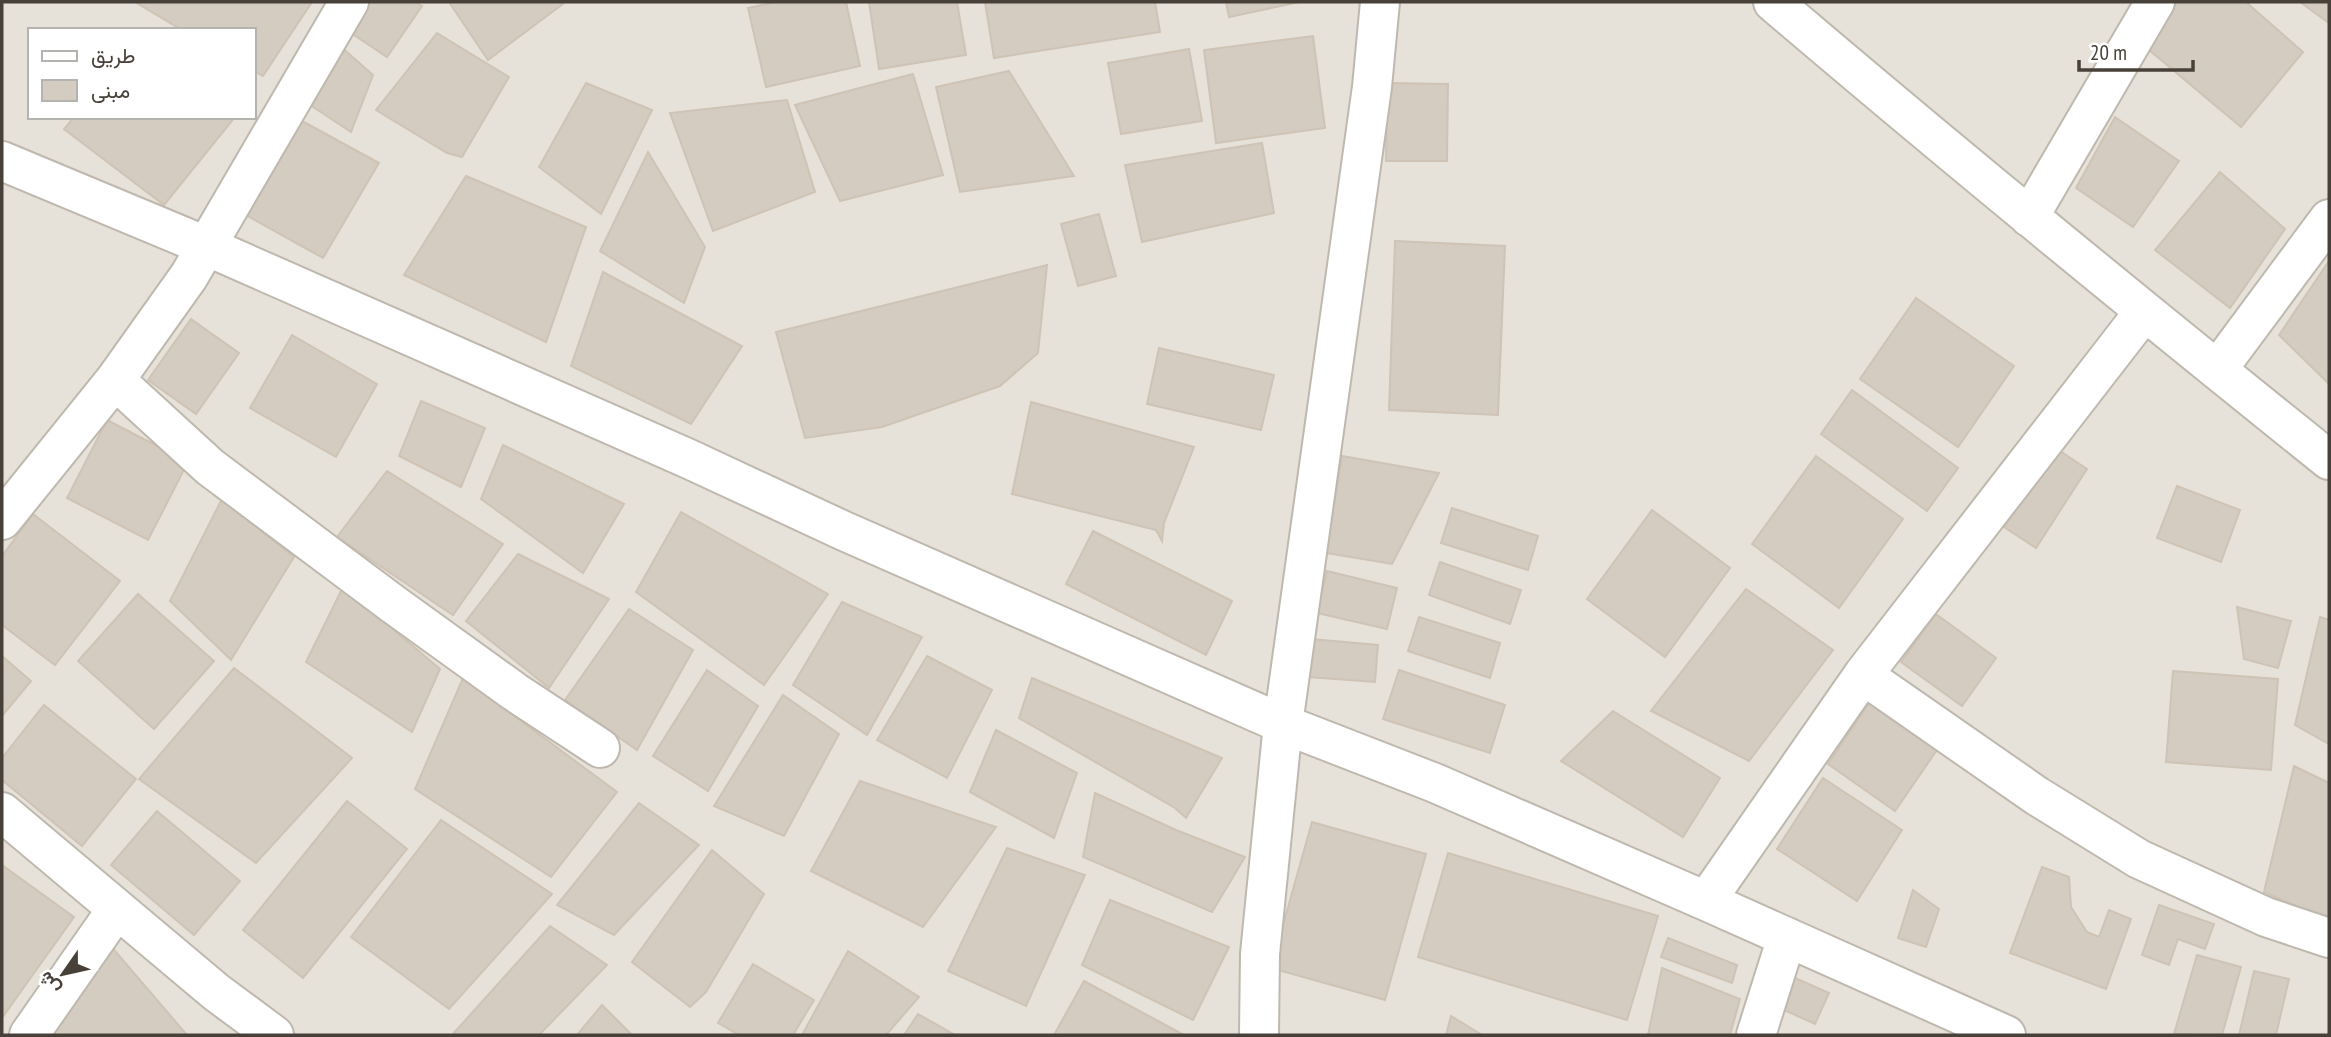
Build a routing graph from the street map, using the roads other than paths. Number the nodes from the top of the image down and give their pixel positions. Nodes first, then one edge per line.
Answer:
1 (349, 2) edge
2 (1380, 2) edge
3 (1773, 2) edge
4 (2155, 2) edge
5 (2, 162) edge
6 (2029, 216) junction
7 (2329, 219) edge
8 (206, 246) junction
9 (2144, 312) junction
10 (2217, 370) junction
11 (115, 380) junction
12 (2329, 460) edge
13 (2, 520) edge
14 (1863, 675) junction
15 (1283, 724) junction
16 (600, 748) dead end
17 (2, 812) edge
18 (1706, 901) junction
19 (117, 909) junction
20 (1787, 937) junction
21 (2329, 938) edge
22 (29, 1035) edge
23 (274, 1035) edge
24 (1259, 1035) edge
25 (1756, 1035) edge
26 (2006, 1035) edge

1 - 8 street
2 - 15 street
3 - 6 street
4 - 6 street
5 - 8 street
6 - 9 street
7 - 10 street
8 - 11 street
8 - 15 street
9 - 10 street
9 - 14 street
10 - 12 street
11 - 13 street
11 - 16 street
14 - 18 street
14 - 21 street
15 - 18 street
15 - 24 street
17 - 19 street
18 - 20 street
19 - 22 street
19 - 23 street
20 - 25 street
20 - 26 street

